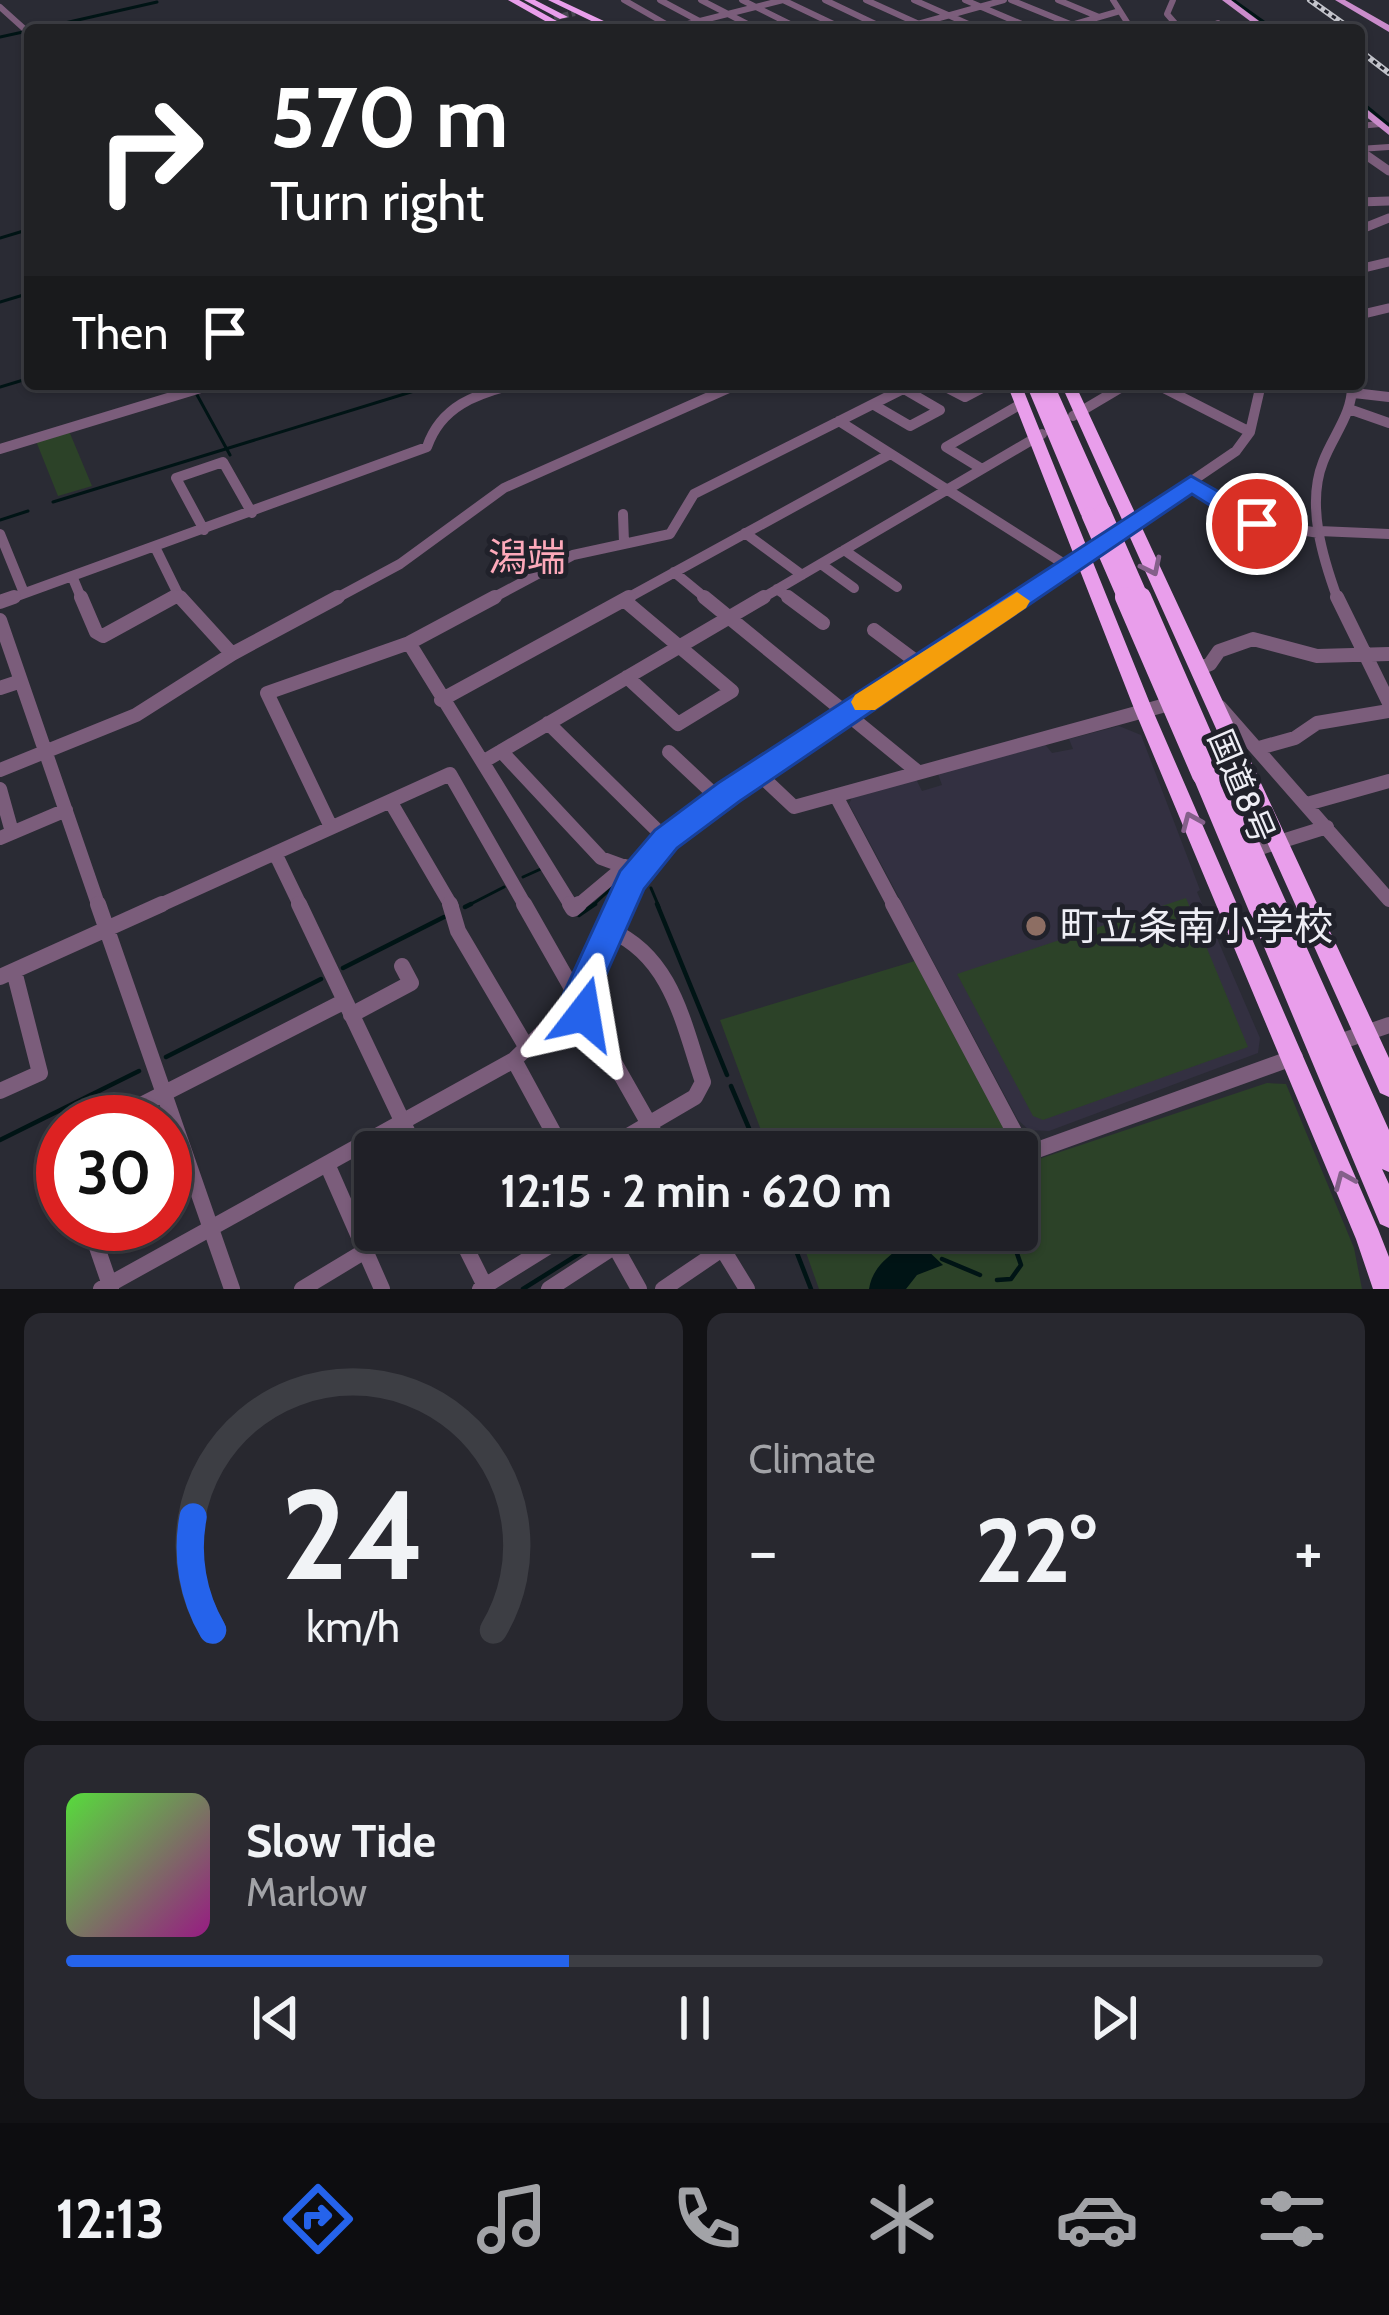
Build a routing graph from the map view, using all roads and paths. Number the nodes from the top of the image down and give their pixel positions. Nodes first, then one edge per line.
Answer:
1 (512, 0) edge
2 (527, 0) edge
3 (539, 0) edge
4 (623, 0) edge
5 (660, 0) edge
6 (701, 0) edge
7 (742, 0) edge
8 (783, 0) edge
9 (824, 0) edge
10 (866, 0) edge
11 (914, 0) edge
12 (965, 0) edge
13 (1007, 0) edge
14 (1058, 0) edge
15 (1089, 0) edge
16 (1113, 0) edge
17 (1226, 0) edge
18 (1340, 0) edge
19 (559, 1) edge
20 (1071, 5) junction
21 (0, 7) edge
22 (756, 7) junction
23 (980, 7) junction
24 (1120, 11) junction
25 (728, 14) junction
26 (564, 15) junction
27 (949, 15) junction
28 (1101, 17) junction
29 (700, 21) junction
30 (1218, 23) dead end
31 (566, 24) edge
32 (573, 24) edge
33 (587, 24) edge
34 (596, 24) edge
35 (667, 24) edge
36 (689, 24) edge
37 (705, 24) edge
38 (747, 24) edge
39 (790, 24) edge
40 (833, 24) edge
41 (878, 24) edge
42 (919, 24) joint
43 (969, 24) edge
44 (1021, 24) edge
45 (1070, 24) edge
46 (1076, 24) edge
47 (1128, 24) edge
48 (1215, 24) edge
49 (1260, 24) edge
50 (24, 29) edge
51 (1389, 29) edge
52 (194, 390) edge
53 (493, 390) edge
54 (724, 390) edge
55 (901, 390) edge
56 (913, 390) edge
57 (952, 390) edge
58 (979, 390) edge
59 (1049, 390) edge
60 (1070, 390) edge
61 (1117, 390) edge
62 (1168, 390) edge
63 (1260, 390) edge
64 (1353, 390) edge
65 (1023, 391) edge
66 (874, 405) junction
67 (1349, 409) junction
68 (1077, 414) junction
69 (839, 421) junction
70 (1389, 423) edge
71 (1250, 433) junction
72 (1038, 436) junction
73 (0, 449) edge
74 (890, 454) junction
75 (982, 469) junction
76 (1191, 483) junction
77 (949, 489) junction
78 (252, 512) junction
79 (1096, 513) junction
80 (623, 514) dead end
81 (1131, 524) junction
82 (204, 530) junction
83 (1319, 532) junction
84 (745, 533) junction
85 (0, 534) edge
86 (1389, 534) edge
87 (624, 542) junction
88 (155, 547) junction
89 (844, 550) junction
90 (1076, 562) junction
91 (821, 563) junction
92 (674, 572) junction
93 (802, 575) junction
94 (72, 576) junction
95 (854, 587) dead end
96 (897, 587) dead end
97 (778, 589) junction
98 (24, 593) junction
99 (178, 595) junction
100 (624, 600) junction
101 (0, 602) edge
102 (730, 616) junction
103 (0, 620) edge
104 (824, 623) dead end
105 (874, 630) dead end
106 (409, 643) junction
107 (680, 646) junction
108 (232, 653) junction
109 (1360, 653) junction
110 (1389, 654) edge
111 (921, 665) junction
112 (1200, 668) junction
113 (627, 677) junction
114 (21, 681) junction
115 (0, 688) edge
116 (1207, 698) junction
117 (442, 700) junction
118 (1389, 707) edge
119 (1153, 708) junction
120 (850, 712) junction
121 (548, 723) junction
122 (1259, 748) junction
123 (500, 751) junction
124 (46, 752) junction
125 (668, 752) dead end
126 (486, 760) dead end
127 (0, 770) edge
128 (918, 772) junction
129 (758, 773) junction
130 (1210, 774) junction
131 (1389, 781) edge
132 (0, 789) edge
133 (836, 796) junction
134 (719, 799) junction
135 (390, 801) junction
136 (1307, 804) junction
137 (65, 810) junction
138 (331, 827) junction
139 (1327, 827) junction
140 (6, 835) edge
141 (666, 839) junction
142 (1270, 844) junction
143 (275, 853) junction
144 (632, 869) junction
145 (1389, 900) edge
146 (106, 929) junction
147 (610, 931) junction
148 (402, 966) dead end
149 (7, 974) edge
150 (579, 997) junction
151 (348, 1008) junction
152 (1389, 1025) edge
153 (1357, 1036) junction
154 (521, 1054) junction
155 (1296, 1056) junction
156 (1389, 1085) edge
157 (0, 1091) edge
158 (163, 1094) junction
159 (401, 1122) junction
160 (649, 1125) junction
161 (406, 1131) edge
162 (553, 1131) edge
163 (638, 1131) edge
164 (653, 1131) edge
165 (1389, 1159) edge
166 (326, 1164) junction
167 (1389, 1215) edge
168 (354, 1226) edge
169 (209, 1229) junction
170 (97, 1251) edge
171 (365, 1251) joint
172 (467, 1251) edge
173 (541, 1251) edge
174 (596, 1251) edge
175 (617, 1251) edge
176 (719, 1251) edge
177 (723, 1251) edge
178 (483, 1287) edge
179 (107, 1288) edge
180 (232, 1289) edge
181 (302, 1289) edge
182 (382, 1289) edge
183 (549, 1289) edge
184 (638, 1289) edge
185 (663, 1289) edge
186 (746, 1289) edge
187 (1387, 1289) edge

1 - 26 highway
2 - 32 highway
3 - 26 highway
4 - 35 street
5 - 29 street
6 - 25 street
7 - 22 street
8 - 22 street
8 - 40 street
9 - 41 street
10 - 42 street
11 - 27 street
12 - 23 street
13 - 23 street
13 - 45 street
14 - 20 street
15 - 20 street
16 - 24 street
17 - 49 main road
18 - 51 main road
19 - 26 highway
20 - 28 street
21 - 50 street
22 - 25 street
22 - 39 street
23 - 27 street
23 - 44 street
24 - 28 street
24 - 47 street
25 - 29 street
25 - 38 street
26 - 31 highway
26 - 33 highway
26 - 34 highway
27 - 42 street
27 - 43 street
28 - 46 street
29 - 36 street
29 - 37 street
30 - 48 street
52 - 73 street
53 - 78 street
54 - 108 street
55 - 66 street
56 - 66 street
57 - 58 street
59 - 79 highway, 国道8号
60 - 68 highway
61 - 68 street
62 - 71 street
63 - 71 street
64 - 67 street
65 - 72 highway
65 - 75 street
65 - 79 highway, 国道8号
66 - 69 street
67 - 70 street
67 - 83 street
68 - 81 highway
69 - 74 street
69 - 87 street
71 - 76 street
72 - 75 street
72 - 90 highway
74 - 77 street
74 - 84 street
75 - 77 street
76 - 81 street
76 - 83 street
77 - 89 street
77 - 90 street
78 - 82 street
78 - 82 street
79 - 130 highway, 国道8号, bridge
80 - 87 street
81 - 90 street
81 -> 112 highway
82 - 88 street
83 - 86 street
83 - 109 street
84 - 92 street
84 - 93 street
85 - 98 street
87 - 106 street
88 - 94 street
88 - 99 street
89 - 91 street
89 - 96 street
90 - 111 street
90 - 119 highway
91 - 93 street
91 - 95 street
92 - 100 street
92 - 102 street
93 - 97 street
94 - 98 street
94 - 99 street
97 - 102 street
97 - 104 street
98 - 101 street
99 - 108 street
100 - 107 street
100 - 117 street
102 - 107 street
102 - 120 street
103 - 114 street
105 - 111 street
106 - 117 street
106 - 138 street
107 - 113 street
107 - 113 street
108 - 124 street
109 - 110 street
109 - 112 street
109 - 118 street
111 - 120 street
112 - 116 highway
113 - 121 street
114 - 115 street
114 - 124 street
116 - 122 street
116 - 142 highway
117 - 144 street
118 - 122 street
119 - 128 street
155 -> 119 highway
120 - 128 street
120 - 129 street
121 - 123 street
121 - 141 street
122 - 136 street
123 - 126 street
123 - 144 street
124 - 127 street
124 - 137 street
125 - 134 street
128 - 133 street
129 - 133 street
129 - 134 street
130 - 165 highway, 国道8号
130 - 167 highway, 国道8号
131 - 136 street
132 - 140 street
133 - 155 street
134 - 141 street
135 - 138 street
135 - 150 street
135 - 154 street
136 - 139 street
137 - 140 street
137 - 146 street
138 - 143 street
139 - 142 street
139 - 145 street
141 - 144 street
142 - 153 highway
143 - 146 street
143 - 151 street
144 - 147 street
146 - 149 street
146 - 158 street
147 - 150 street
147 - 160 street
148 - 151 street
149 - 157 street
150 - 154 street
150 - 160 street
151 - 158 street
151 - 159 street
152 - 153 street
153 - 156 highway
154 - 159 street
154 - 162 street
187 -> 155 highway
158 - 169 street
159 - 161 street
159 - 166 street
160 - 163 street
160 - 164 street
166 - 168 street
166 - 169 street
169 - 179 street
169 - 180 street
170 - 179 street
171 - 181 street
171 - 182 street
172 - 178 street
173 - 178 street
174 - 183 street
175 - 184 street
176 - 185 street
177 - 186 street

